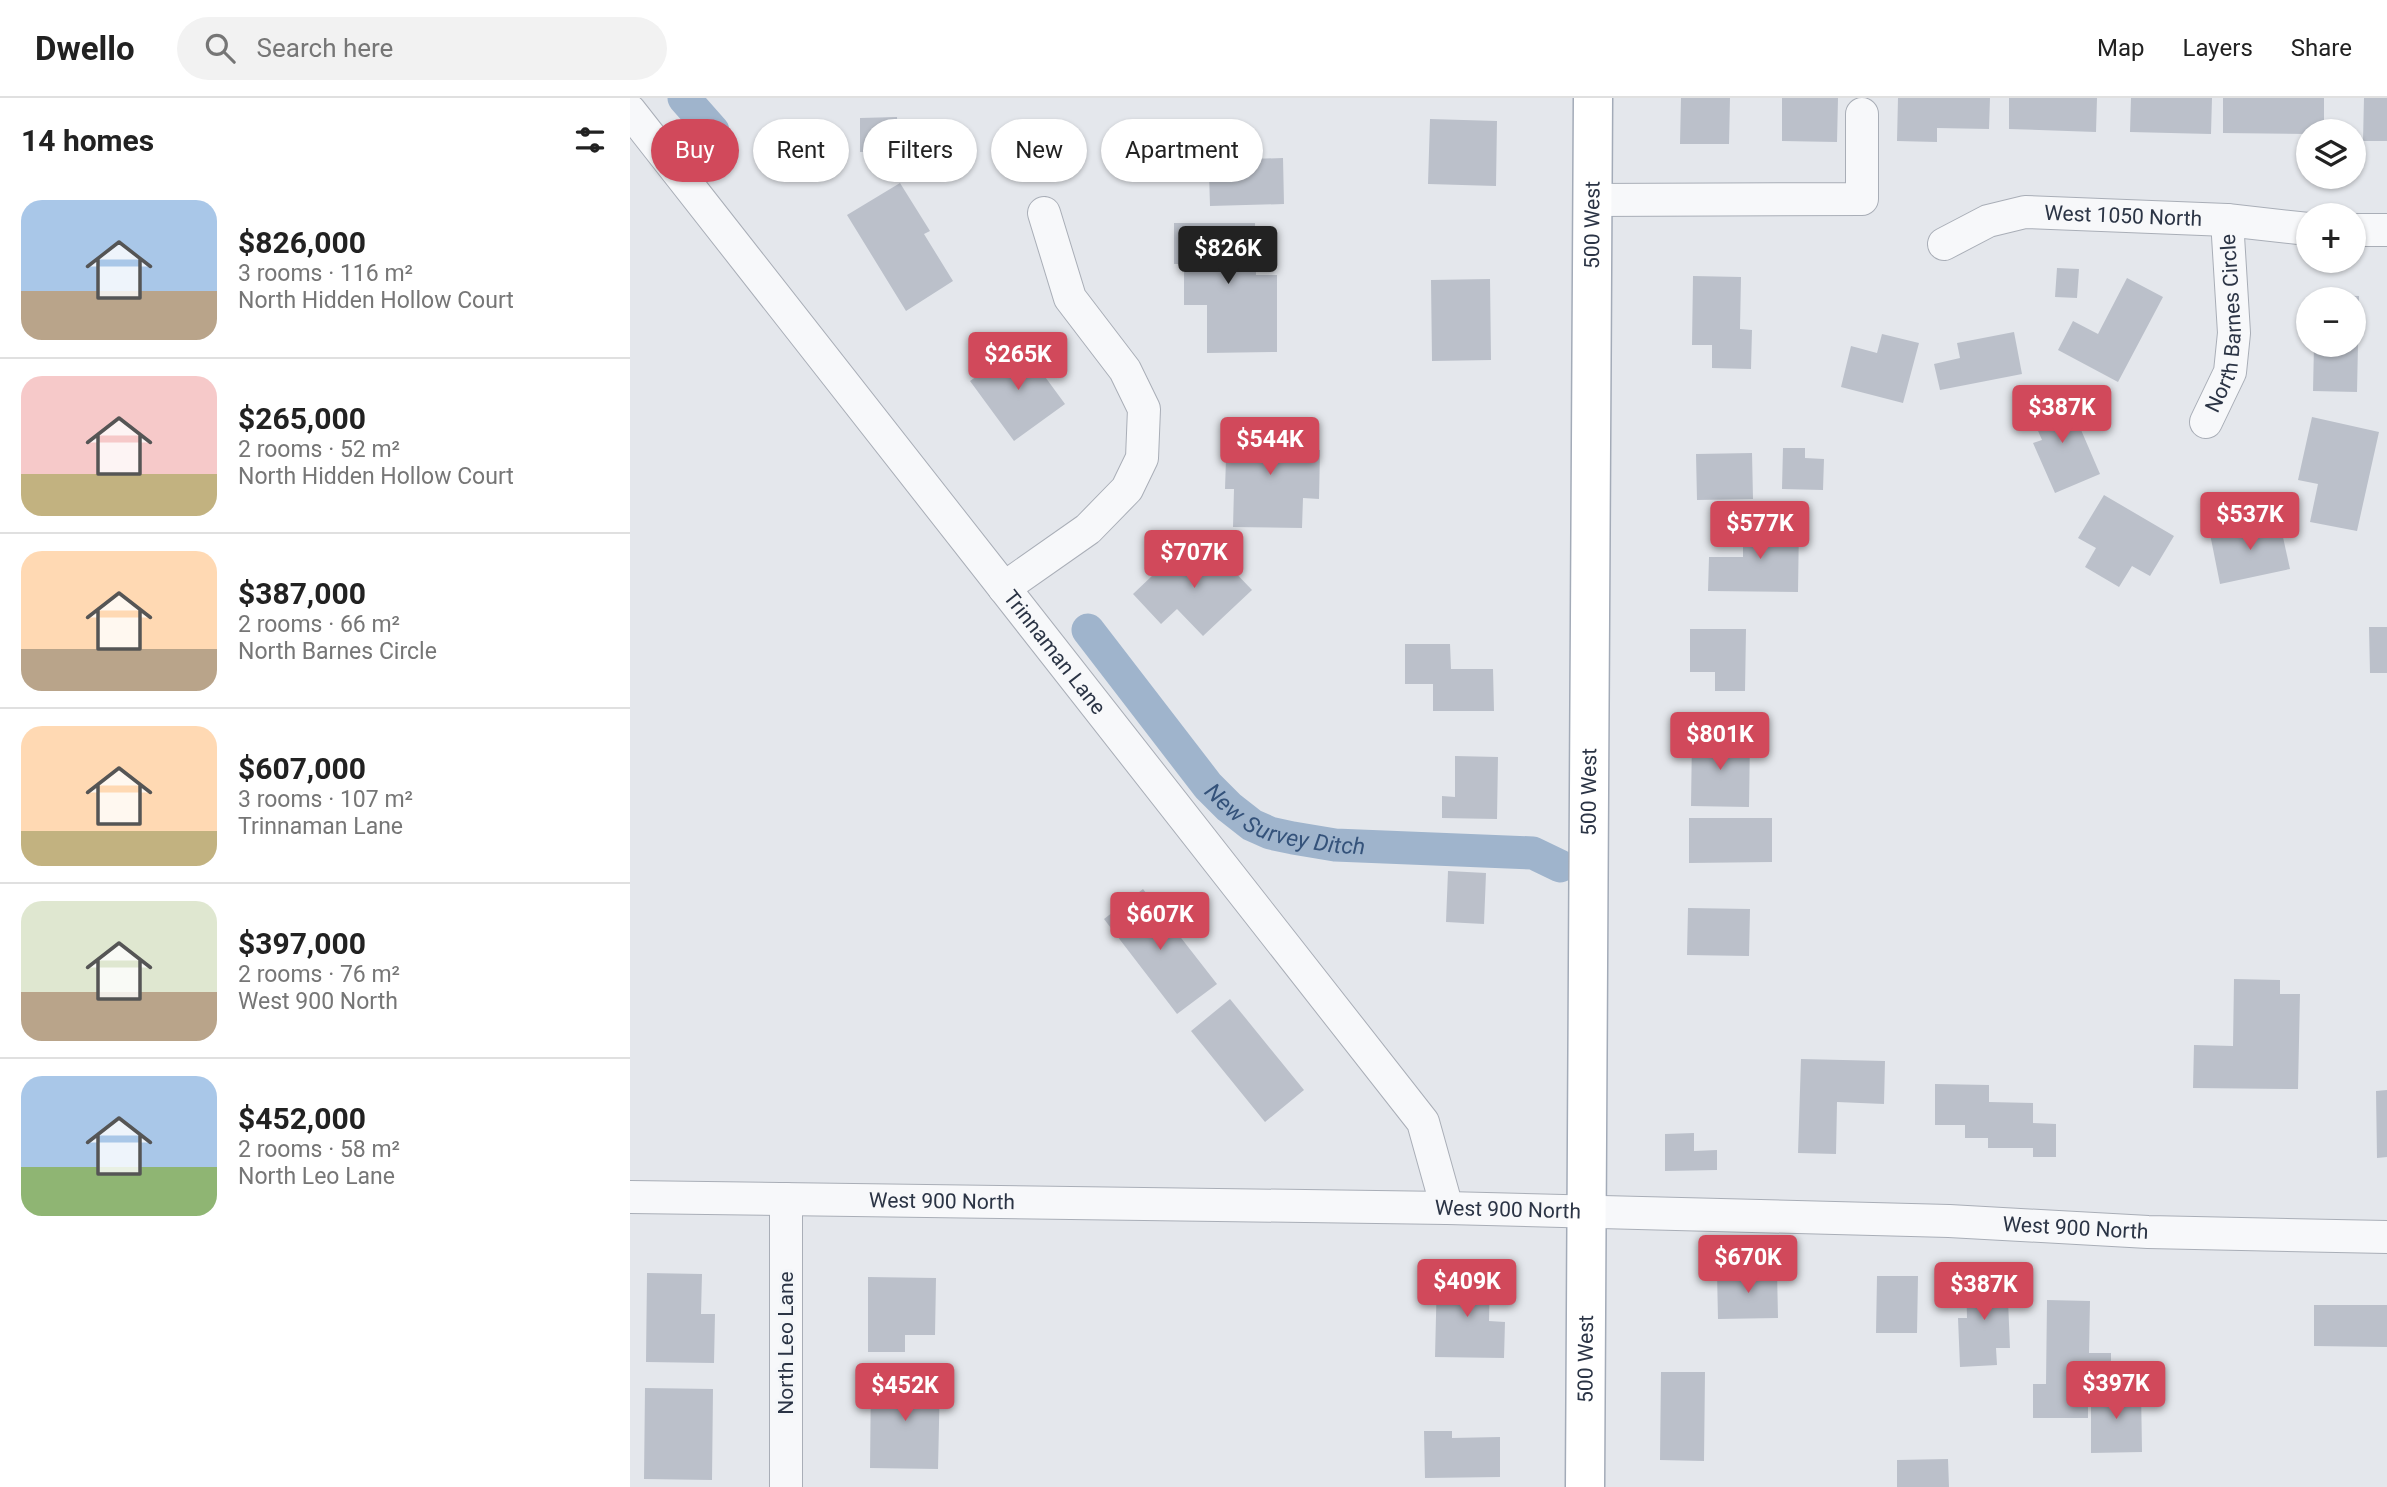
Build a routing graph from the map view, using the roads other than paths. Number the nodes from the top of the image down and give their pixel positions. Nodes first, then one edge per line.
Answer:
1 (1593, 98) edge
2 (630, 111) edge
3 (1862, 114) dead end
4 (1592, 200) junction
5 (1044, 213) dead end
6 (2227, 220) junction
7 (2296, 228) edge
8 (2366, 230) edge
9 (2387, 230) edge
10 (1944, 244) dead end
11 (2206, 422) dead end
12 (1004, 588) junction
13 (630, 1197) edge
14 (786, 1199) junction
15 (1447, 1208) junction
16 (1586, 1213) junction
17 (2387, 1237) edge
18 (786, 1487) edge
19 (1585, 1487) edge

1 - 4 main road, 500 West
2 - 12 street, Trinnaman Lane
3 - 4 street
4 - 16 main road, 500 West
5 - 12 street
6 - 7 street, West 1050 North
6 - 10 street, West 1050 North
6 - 11 street, North Barnes Circle
8 - 9 street
12 - 15 street, Trinnaman Lane
13 - 14 street, West 900 North
14 - 15 street, West 900 North
14 - 18 street, North Leo Lane
15 - 16 street, West 900 North
16 - 17 street, West 900 North
16 - 19 main road, 500 West

